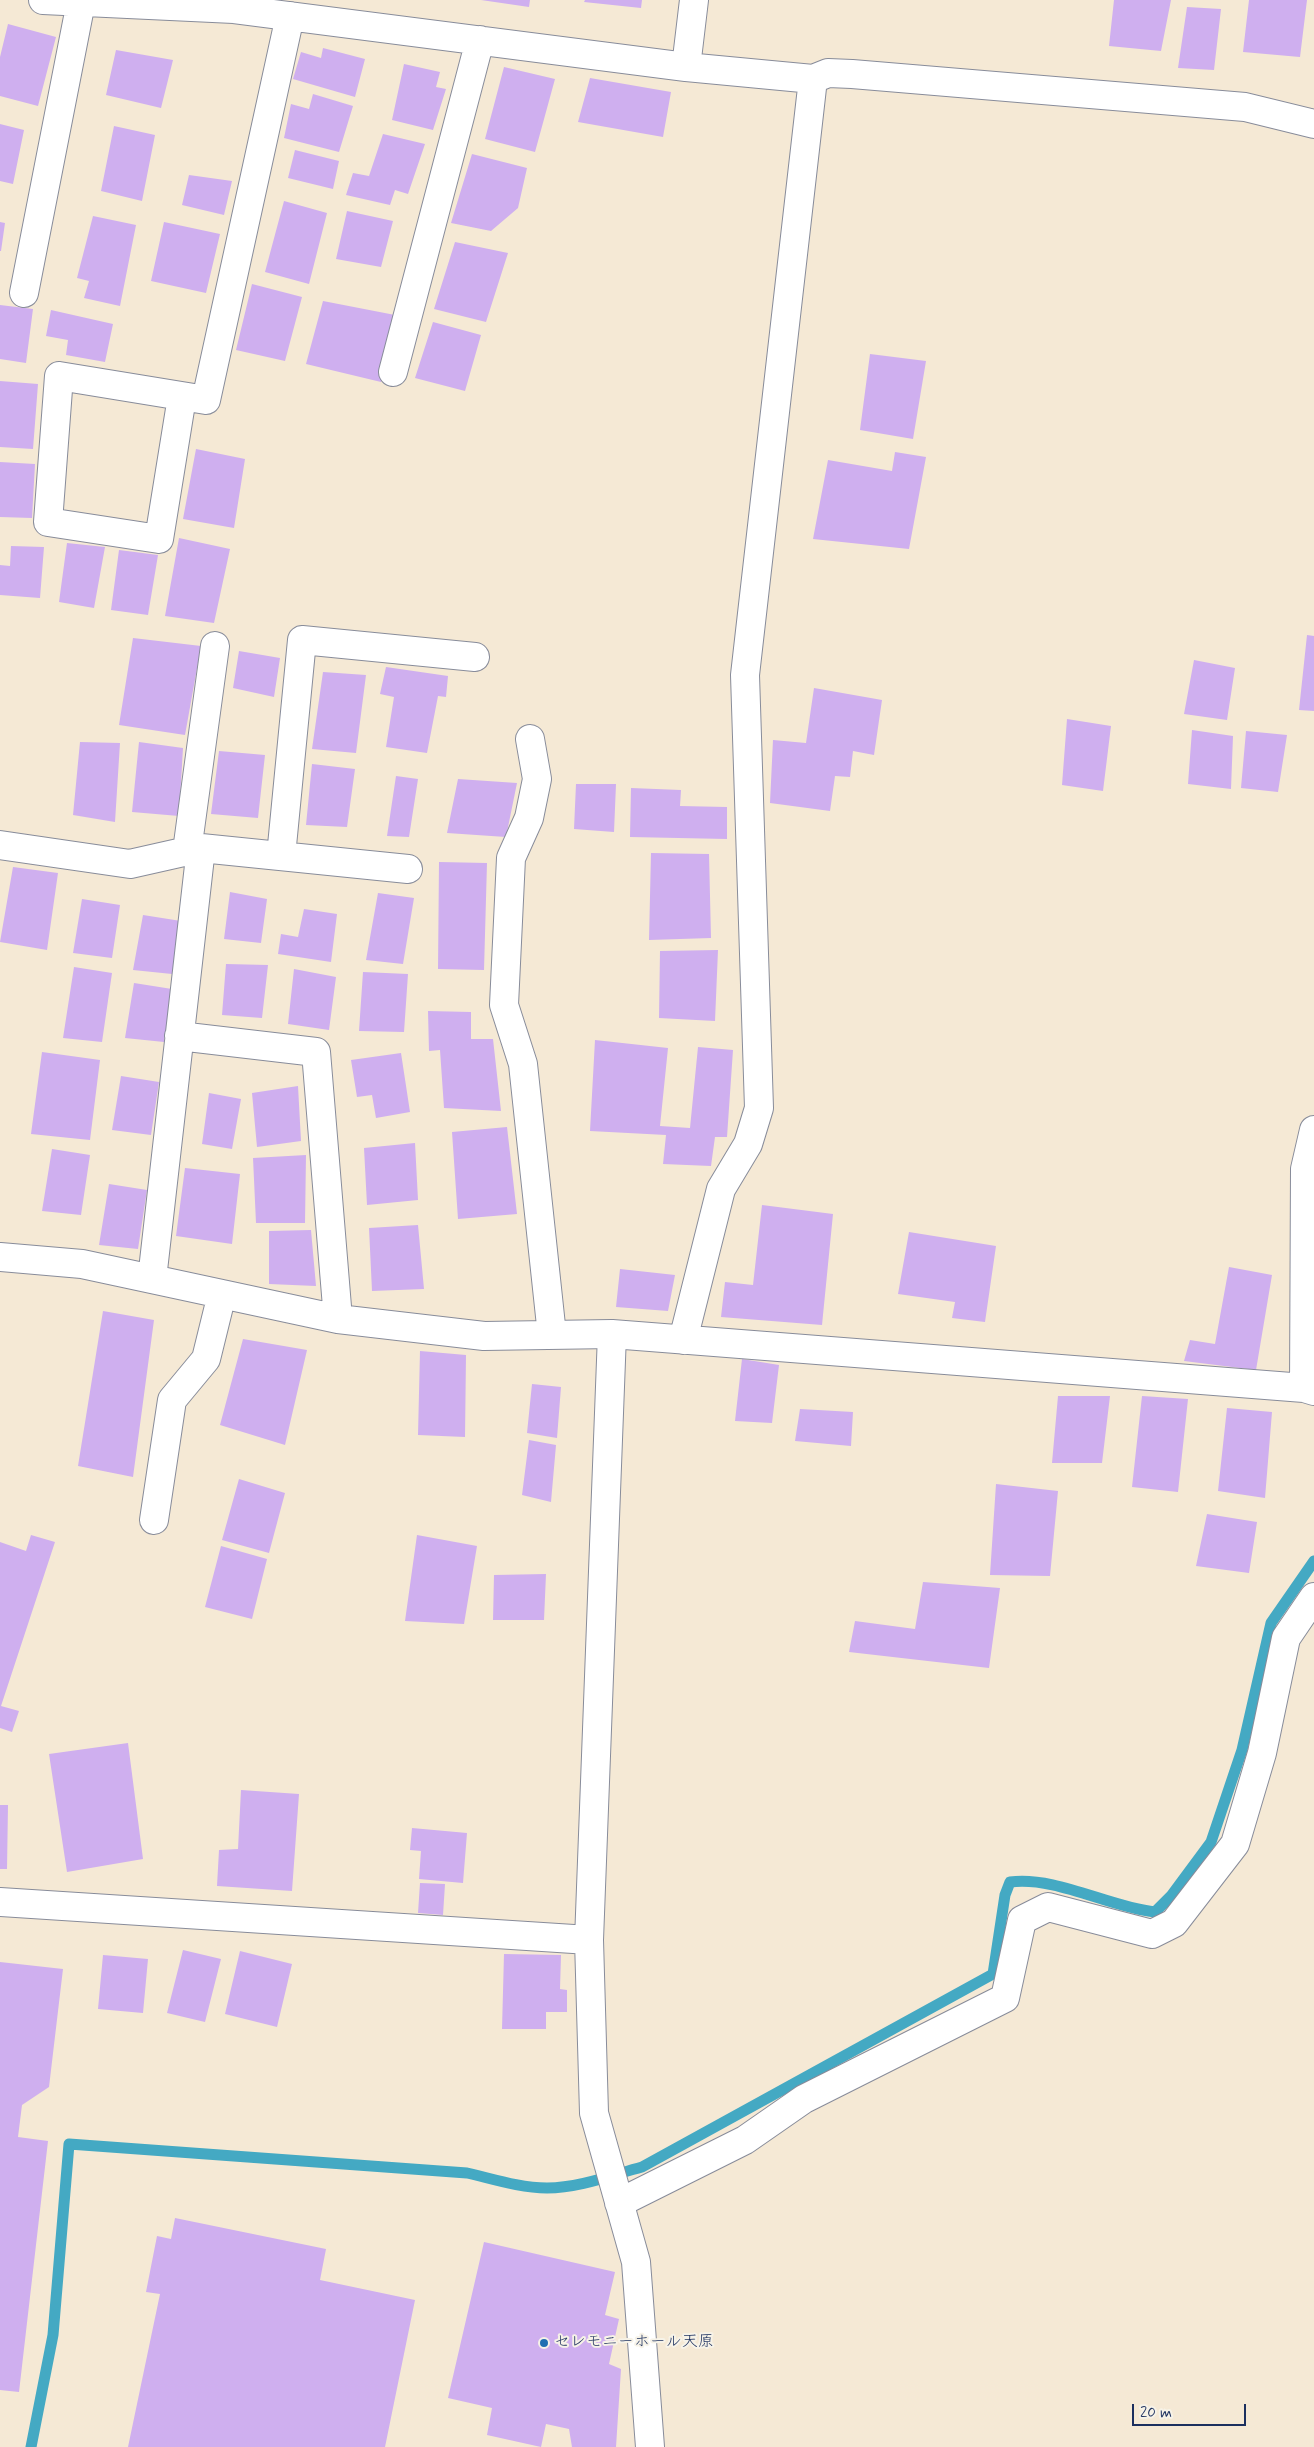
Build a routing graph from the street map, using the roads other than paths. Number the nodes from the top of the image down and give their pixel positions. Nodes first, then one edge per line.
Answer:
1 (43, 0) edge
2 (694, 0) edge
3 (81, 2) junction
4 (232, 4) edge
5 (290, 16) junction
6 (480, 40) junction
7 (686, 66) junction
8 (813, 79) junction
9 (1314, 124) edge
10 (24, 294) dead end
11 (393, 372) dead end
12 (182, 397) junction
13 (215, 646) dead end
14 (475, 656) dead end
15 (530, 738) dead end
16 (0, 845) edge
17 (194, 849) junction
18 (281, 856) junction
19 (408, 869) dead end
20 (179, 1036) junction
21 (1314, 1130) edge
22 (0, 1257) edge
23 (152, 1279) junction
24 (222, 1294) junction
25 (338, 1319) junction
26 (612, 1334) junction
27 (552, 1335) junction
28 (683, 1340) junction
29 (1309, 1390) edge
30 (154, 1520) dead end
31 (1314, 1597) edge
32 (0, 1902) edge
33 (589, 1940) junction
34 (614, 2185) junction
35 (650, 2447) edge

1 - 3 street
2 - 7 street
3 - 4 street
3 - 10 street
4 - 5 street
5 - 6 street
5 - 12 street
6 - 7 street
6 - 11 street
7 - 8 street
8 - 9 street
8 - 28 street
12 - 12 street
13 - 17 street
14 - 18 street
15 - 27 street
16 - 17 street
17 - 18 street
17 - 20 street
18 - 19 street
20 - 23 street
20 - 25 street
21 - 29 street
22 - 23 street
23 - 24 street
24 - 25 street
24 - 30 street
25 - 27 street
26 - 27 street
26 - 28 street
26 - 33 street
28 - 29 street
31 - 34 street
32 - 33 street
33 - 34 street
34 - 35 street

